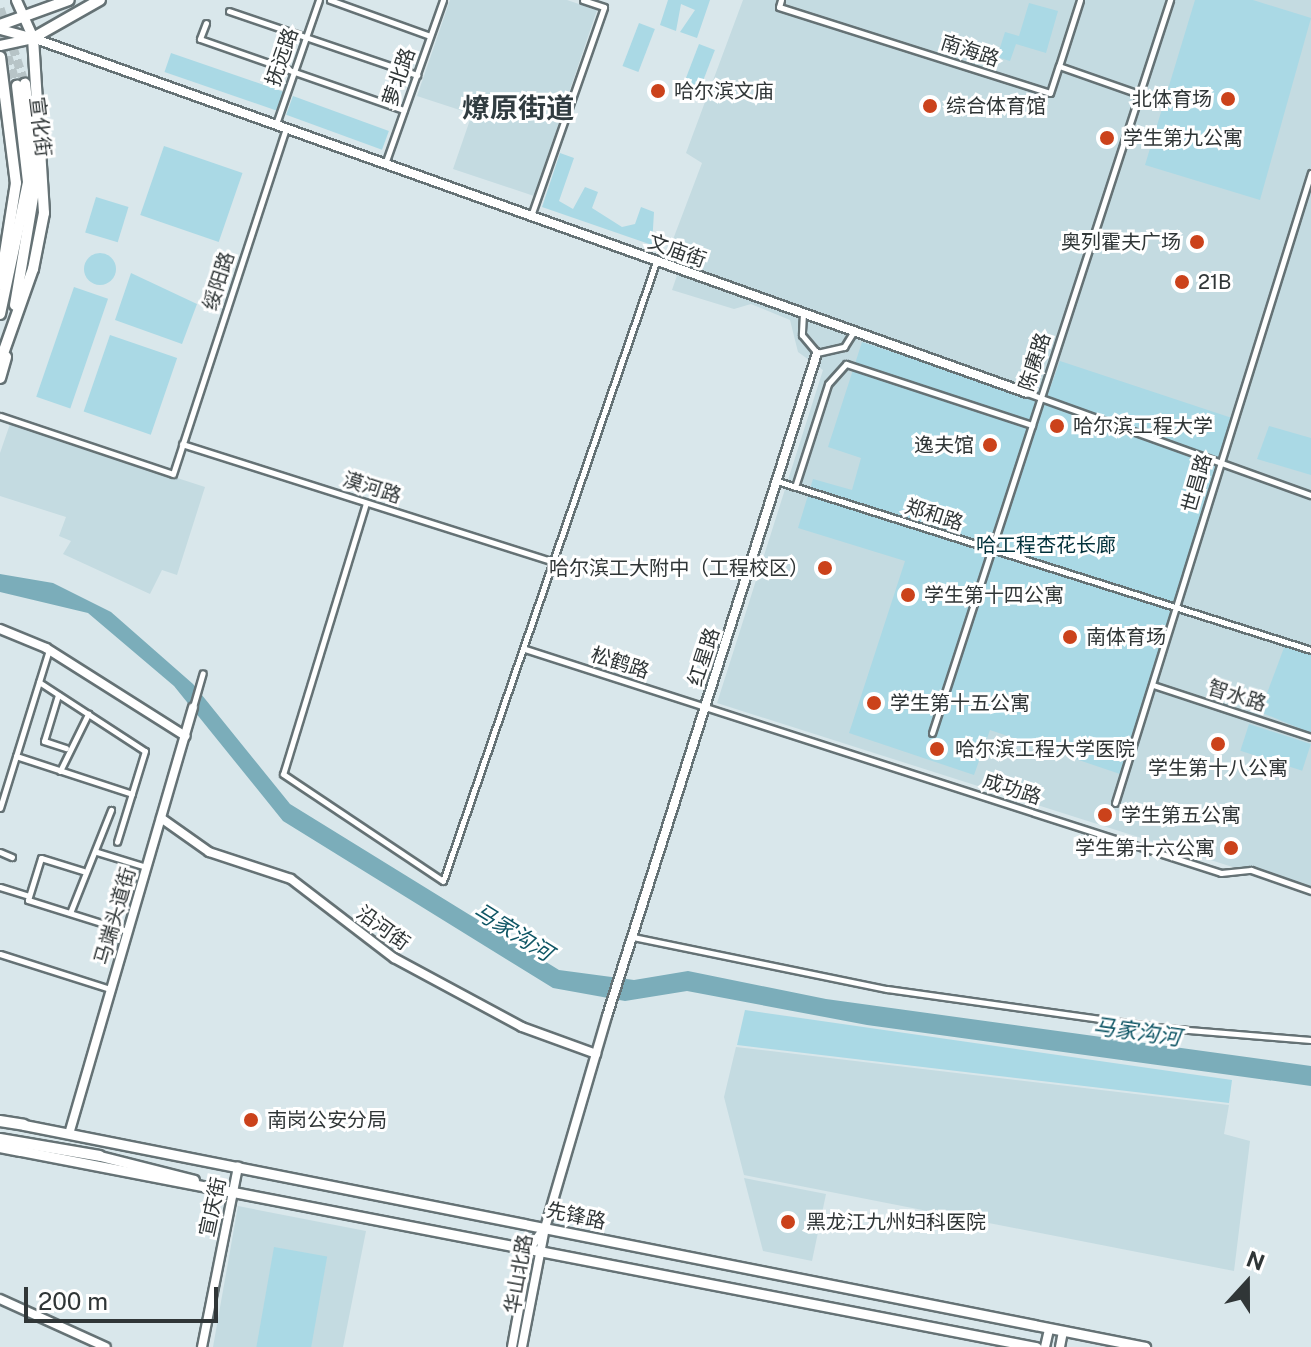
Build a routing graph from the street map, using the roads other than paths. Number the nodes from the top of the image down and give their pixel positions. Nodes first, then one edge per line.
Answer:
1 (16, 0) edge
2 (69, 0) edge
3 (100, 0) edge
4 (319, 0) edge
5 (330, 0) edge
6 (443, 0) edge
7 (583, 0) edge
8 (781, 0) edge
9 (1080, 0) edge
10 (1170, 0) edge
11 (229, 11) dead end
12 (27, 18) junction
13 (206, 23) dead end
14 (0, 27) edge
15 (430, 36) junction
16 (306, 37) junction
17 (33, 38) junction
18 (0, 45) edge
19 (0, 57) edge
20 (1059, 66) junction
21 (294, 71) junction
22 (417, 75) junction
23 (1139, 94) junction
24 (404, 110) junction
25 (276, 125) junction
26 (286, 128) junction
27 (385, 164) junction
28 (1311, 173) edge
29 (531, 216) junction
30 (656, 261) junction
31 (3, 263) edge
32 (33, 269) junction
33 (0, 283) edge
34 (803, 313) junction
35 (0, 314) edge
36 (854, 331) junction
37 (0, 352) edge
38 (817, 353) junction
39 (0, 362) edge
40 (0, 378) edge
41 (1027, 393) joint
42 (1040, 398) junction
43 (0, 416) edge
44 (1032, 425) junction
45 (182, 444) junction
46 (1220, 462) junction
47 (777, 481) junction
48 (795, 487) junction
49 (1311, 495) edge
50 (366, 503) junction
51 (991, 550) junction
52 (553, 562) junction
53 (1177, 607) junction
54 (0, 629) edge
55 (49, 649) junction
56 (525, 649) junction
57 (1311, 650) edge
58 (203, 673) dead end
59 (39, 682) junction
60 (1153, 685) junction
61 (58, 695) junction
62 (193, 708) joint
63 (705, 708) junction
64 (88, 714) junction
65 (932, 733) dead end
66 (185, 736) junction
67 (1311, 737) edge
68 (66, 748) junction
69 (16, 756) junction
70 (60, 771) junction
71 (132, 794) junction
72 (1115, 803) dead end
73 (0, 808) edge
74 (111, 810) dead end
75 (161, 818) junction
76 (117, 842) dead end
77 (0, 852) edge
78 (97, 852) junction
79 (12, 857) dead end
80 (146, 867) junction
81 (83, 871) junction
82 (0, 887) edge
83 (1311, 891) edge
84 (29, 896) junction
85 (70, 913) junction
86 (127, 931) junction
87 (632, 937) junction
88 (0, 954) edge
89 (110, 989) junction
90 (1311, 1040) edge
91 (596, 1054) junction
92 (0, 1121) edge
93 (24, 1125) joint
94 (69, 1134) junction
95 (2, 1141) edge
96 (21, 1151) joint
97 (100, 1156) joint
98 (238, 1167) junction
99 (232, 1190) junction
100 (545, 1228) junction
101 (530, 1248) junction
102 (542, 1251) junction
103 (0, 1299) edge
104 (1049, 1329) junction
105 (1063, 1331) junction
106 (106, 1347) edge
107 (202, 1347) edge
108 (512, 1347) edge
109 (522, 1347) edge
110 (1036, 1347) edge
111 (1045, 1347) edge
112 (1060, 1347) edge
113 (1145, 1347) edge

1 - 12 main road
2 - 12 highway
3 - 17 highway
4 - 16 street, 抚远路
5 - 15 street
6 - 15 street, 萝北路
7 - 29 street
8 - 20 street, 南海路
9 - 20 street
10 - 23 street, 陈赓路
11 - 16 street
12 - 14 highway
12 - 17 main road
13 - 21 street
14 - 17 main road
15 - 22 street, 萝北路
16 - 21 street, 抚远路
16 - 22 street
17 - 18 main road
17 - 25 main road, 文庙街
17 - 32 highway
19 - 31 highway
20 - 23 street
21 - 24 street
21 - 25 street, 抚远路
22 - 24 street, 萝北路
23 - 42 street, 陈赓路
24 - 27 street, 萝北路
25 - 26 main road, 文庙街
26 - 27 main road, 文庙街
26 - 45 street, 绥阳路
27 - 29 main road, 文庙街
28 - 46 street, 世昌路
29 - 30 main road, 文庙街
30 - 34 main road, 文庙街
30 - 52 street
31 - 33 highway
32 - 39 highway
32 - 40 highway
34 - 36 main road, 文庙街
34 - 38 street
35 - 37 highway, 宣化街
36 - 38 street
36 - 41 main road, 文庙街
38 - 47 main road, 红星路
41 - 42 street, 文庙街
42 - 44 street, 陈赓路
42 - 46 street, 文庙街
43 - 45 street, 绥阳路
44 - 48 street
44 - 51 street, 陈赓路
45 - 50 street, 漠河路
46 - 49 street, 文庙街
46 - 53 street, 世昌路
47 - 48 street, 郑和路
47 - 63 main road, 红星路
48 - 51 street, 郑和路
50 - 52 street, 漠河路
50 - 56 street
51 - 53 street, 郑和路
51 - 65 street, 陈赓路
52 - 56 street
53 - 57 street, 郑和路
53 - 60 street, 世昌路
54 - 55 main road
55 - 59 street
55 - 66 main road
56 - 63 street, 松鹤路
58 - 62 street
59 - 61 street
59 - 69 street
60 - 67 street, 智水路
60 - 72 street, 世昌路
61 - 64 street
61 - 68 street
62 - 66 main road, 马端头道街
63 - 83 street, 成功路
63 - 87 main road, 红星路
64 - 68 street
64 - 71 street
66 - 75 main road, 马端头道街
68 - 70 street
69 - 70 street
69 - 73 street
70 - 71 street
71 - 76 street
74 - 78 street
75 - 80 main road, 马端头道街
75 - 91 main road, 沿河街
77 - 79 street
78 - 80 street
78 - 81 street
80 - 86 main road, 马端头道街
81 - 84 street
81 - 85 street
82 - 84 street
84 - 85 street
85 - 86 street
86 - 89 main road, 马端头道街
87 - 90 street
87 - 91 main road, 红星路
88 - 89 street
89 - 94 main road, 马端头道街
91 - 100 main road, 红星路
92 - 93 highway, 先锋路
93 - 94 main road, 先锋路
94 - 98 main road, 先锋路
95 - 96 highway, 先锋路
95 - 97 highway
96 - 99 main road, 先锋路
97 - 99 main road
98 - 99 main road, 宣庆街
98 - 100 main road, 先锋路
99 - 101 main road, 先锋路
99 - 107 main road, 宣庆街
100 - 101 main road, 华山北路
100 - 102 main road, 华山北路
100 - 104 main road, 先锋路
101 - 102 main road, 先锋路
101 - 108 main road, 华山北路
102 - 109 main road, 华山北路
102 - 110 main road, 先锋路
103 - 106 main road
104 - 105 main road, 先锋路
104 - 111 main road
105 - 112 main road
105 - 113 main road, 先锋路

